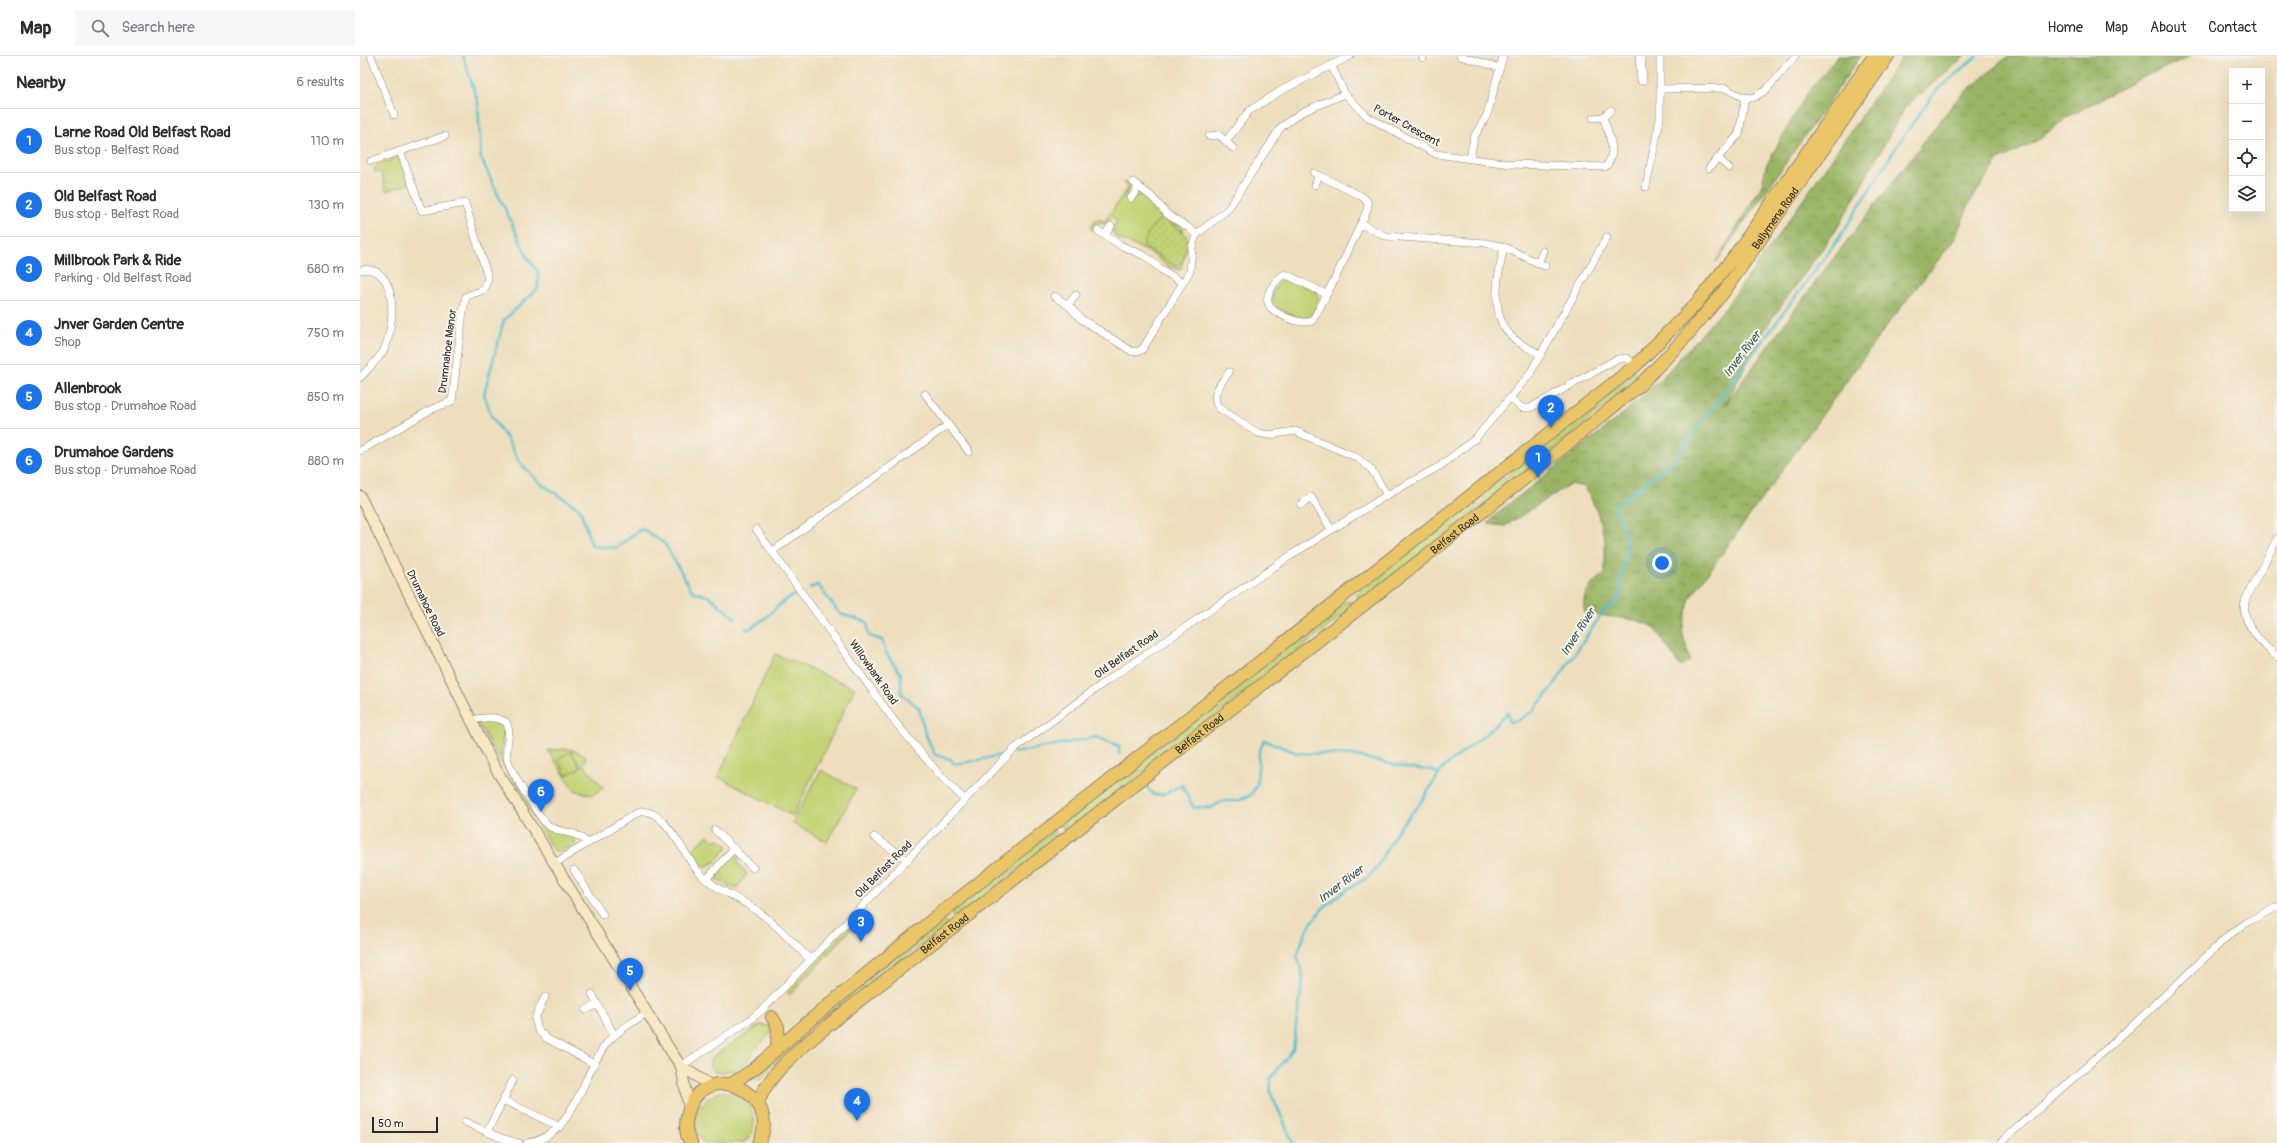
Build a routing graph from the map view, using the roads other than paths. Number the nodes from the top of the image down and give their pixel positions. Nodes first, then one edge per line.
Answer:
1 (371, 56) edge
2 (1350, 56) edge
3 (1460, 56) edge
4 (1504, 56) edge
5 (1640, 56) edge
6 (1660, 56) edge
7 (1795, 56) edge
8 (1874, 56) edge
9 (1888, 56) edge
10 (1331, 66) junction
11 (1500, 68) junction
12 (1642, 80) dead end
13 (1661, 89) junction
14 (1345, 94) junction
15 (1745, 98) junction
16 (1611, 110) dead end
17 (394, 115) dead end
18 (1602, 117) junction
19 (1593, 118) dead end
20 (445, 136) dead end
21 (1209, 136) dead end
22 (1226, 141) junction
23 (1233, 148) dead end
24 (400, 152) junction
25 (1470, 159) junction
26 (1718, 159) junction
27 (371, 161) dead end
28 (1709, 168) dead end
29 (1729, 168) dead end
30 (1315, 185) dead end
31 (1646, 187) dead end
32 (1131, 198) dead end
33 (1361, 224) junction
34 (1111, 226) dead end
35 (1196, 235) junction
36 (1607, 237) dead end
37 (1504, 247) junction
38 (1543, 251) dead end
39 (360, 270) edge
40 (1183, 283) junction
41 (1326, 294) junction
42 (1076, 295) dead end
43 (1054, 296) dead end
44 (1068, 305) junction
45 (1541, 355) junction
46 (1635, 366) junction
47 (1229, 372) dead end
48 (1652, 372) joint
49 (360, 378) edge
50 (924, 394) dead end
51 (1511, 399) junction
52 (948, 425) junction
53 (360, 451) edge
54 (969, 452) dead end
55 (1387, 495) junction
56 (360, 496) edge
57 (1301, 505) dead end
58 (756, 529) dead end
59 (1331, 529) junction
60 (2277, 539) edge
61 (773, 551) junction
62 (2277, 657) edge
63 (470, 720) junction
64 (964, 800) junction
65 (715, 830) dead end
66 (874, 837) dead end
67 (588, 843) junction
68 (734, 848) junction
69 (908, 860) junction
70 (556, 863) junction
71 (753, 868) dead end
72 (574, 870) dead end
73 (706, 880) junction
74 (597, 907) junction
75 (2277, 907) edge
76 (585, 913) junction
77 (603, 915) dead end
78 (809, 959) junction
79 (592, 994) dead end
80 (545, 997) dead end
81 (596, 1005) junction
82 (586, 1010) dead end
83 (647, 1012) junction
84 (768, 1012) junction
85 (614, 1035) junction
86 (777, 1048) junction
87 (594, 1064) junction
88 (681, 1066) junction
89 (513, 1080) dead end
90 (731, 1084) junction
91 (710, 1085) junction
92 (503, 1100) junction
93 (758, 1104) junction
94 (689, 1109) junction
95 (465, 1122) dead end
96 (560, 1127) junction
97 (686, 1130) junction
98 (487, 1132) junction
99 (519, 1143) edge
100 (527, 1143) edge
101 (682, 1143) edge
102 (691, 1143) edge
103 (759, 1143) edge
104 (2000, 1143) edge

1 - 17 street
2 - 10 street
3 - 11 street
4 - 11 street
5 - 12 street
6 - 13 street
7 - 15 street
8 - 46 highway, Ballymena Road
9 - 48 highway, Ballymena Road
10 - 14 street, Porter Crescent
10 - 22 street
11 - 25 street
13 - 15 street
13 - 31 street
14 - 25 street, Porter Crescent
14 - 35 street
15 - 26 street
16 - 18 street
18 - 19 street
18 - 25 street, Porter Crescent
20 - 24 street
21 - 22 street
22 - 23 street
24 - 27 street
24 - 53 street, Drumnahoe Manor
26 - 28 street
26 - 29 street
30 - 33 street
32 - 35 street
33 - 37 street
33 - 41 street
34 - 40 street
35 - 40 street
36 - 45 street, Old Belfast Road
37 - 38 street
37 - 45 street
39 - 49 street
40 - 44 street
41 - 41 street
42 - 44 street
43 - 44 street
45 - 51 street, Old Belfast Road
46 - 51 street
46 - 86 highway, Belfast Road
47 - 55 street
48 - 93 highway, Belfast Road
50 - 52 street
51 - 55 street, Old Belfast Road
52 - 54 street
52 - 61 street
55 - 59 street, Old Belfast Road
56 - 63 main road, Drumahoe Road
57 - 59 street
58 - 61 street, Willowbank Road
59 - 64 street, Old Belfast Road
60 - 62 street
61 - 64 street, Willowbank Road
63 - 67 street
63 - 70 main road, Drumahoe Road
64 - 69 street, Old Belfast Road
65 - 68 street
66 - 69 street
67 - 70 street
67 - 73 street
68 - 71 street
68 - 73 street
69 - 78 street, Old Belfast Road
70 - 76 main road, Drumahoe Road
72 - 74 street
73 - 78 street
74 - 76 street
74 - 77 street
75 - 104 street
76 - 83 main road, Drumahoe Road
78 - 84 street, Old Belfast Road
79 - 81 street
80 - 87 street
81 - 82 street
81 - 85 street
83 - 85 street
83 - 88 main road, Drumahoe Road
84 - 86 highway
84 - 88 street, Old Belfast Road
85 - 87 street
86 - 90 highway, Belfast Road
87 - 96 street
88 - 91 main road, Drumahoe Road
88 - 94 main road, Drumahoe Road
89 - 92 street
90 - 91 highway
90 - 93 highway
91 - 94 highway
92 - 96 street
92 - 98 street
93 - 103 highway
94 - 97 highway
95 - 98 street
96 - 100 street
97 - 101 highway
97 - 102 highway
98 - 99 street

